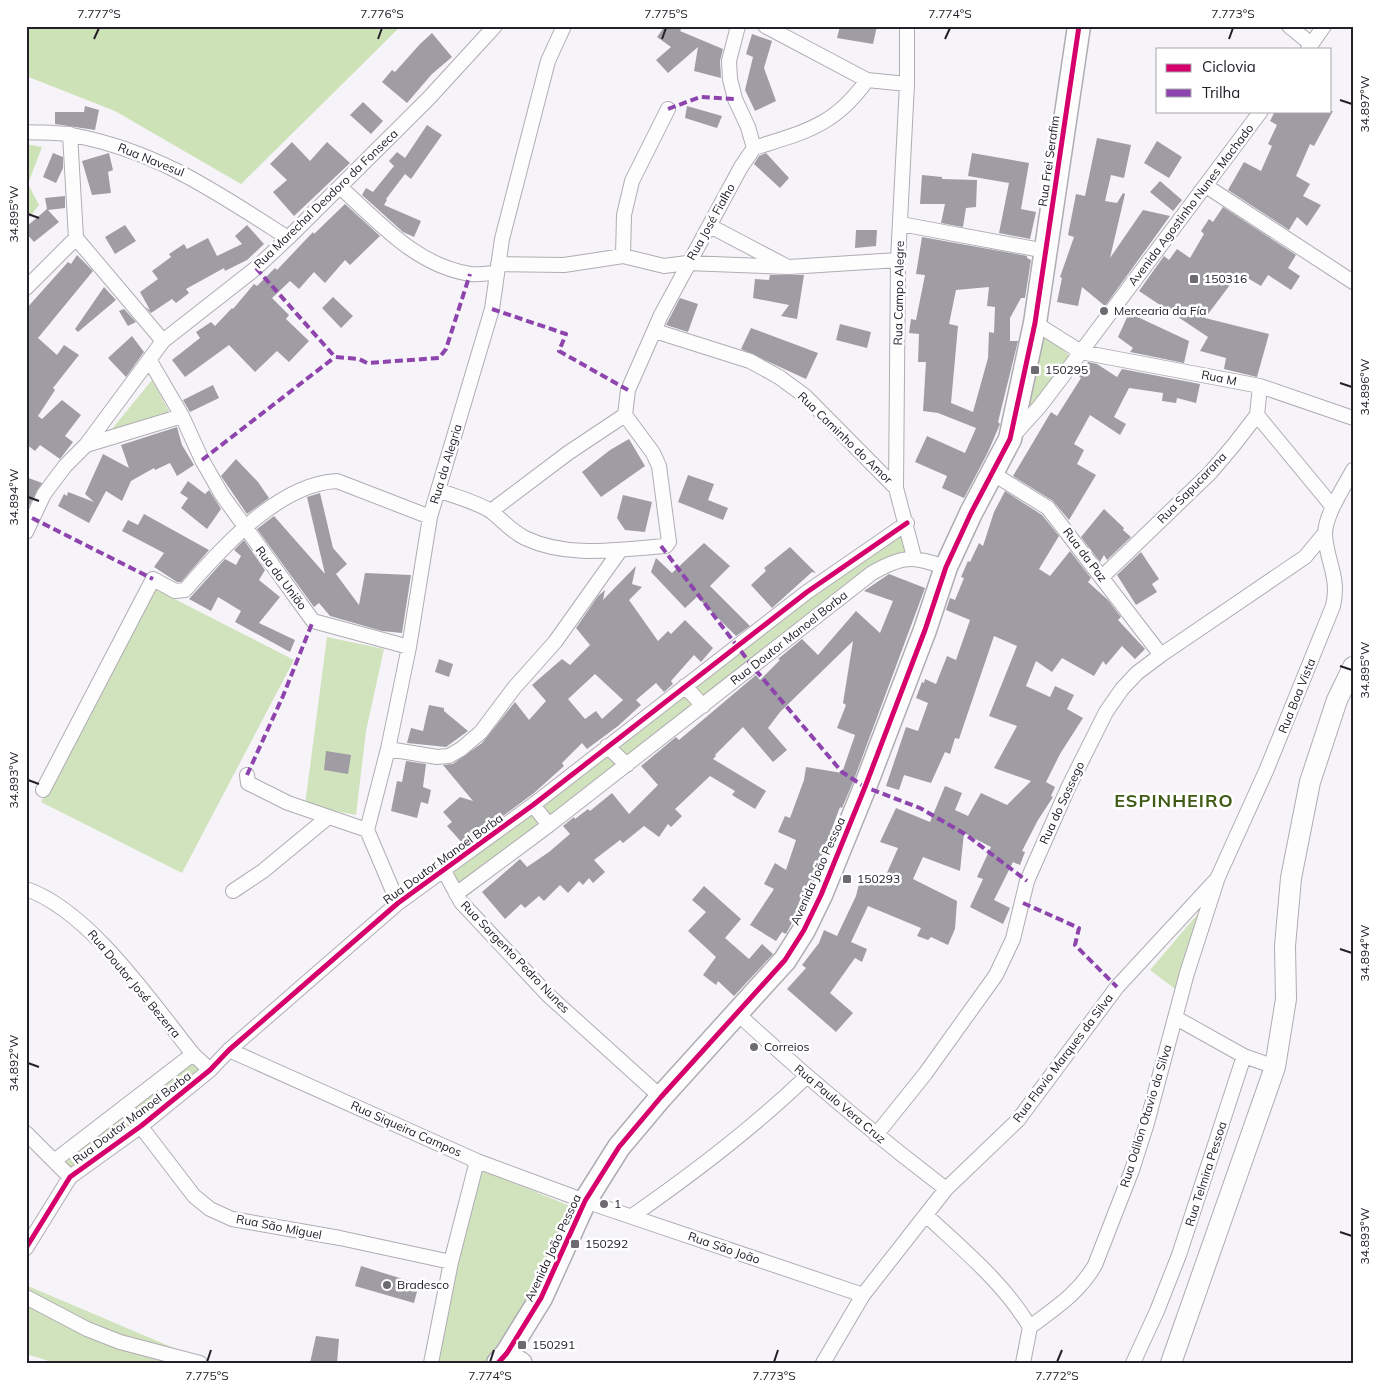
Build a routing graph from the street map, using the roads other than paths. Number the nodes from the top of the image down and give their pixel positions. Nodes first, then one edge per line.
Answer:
1 (495, 26) edge
2 (564, 26) edge
3 (738, 26) edge
4 (765, 26) edge
5 (907, 26) edge
6 (1079, 26) edge
7 (1290, 26) edge
8 (1324, 26) edge
9 (1310, 46) edge
10 (867, 80) junction
11 (907, 84) junction
12 (668, 109) dead end
13 (1260, 112) edge
14 (26, 132) edge
15 (70, 134) junction
16 (754, 148) junction
17 (1206, 186) junction
18 (340, 187) junction
19 (901, 224) junction
20 (710, 226) junction
21 (76, 238) junction
22 (288, 238) junction
23 (1046, 251) junction
24 (623, 256) junction
25 (898, 260) junction
26 (687, 263) junction
27 (789, 267) junction
28 (497, 268) junction
29 (1353, 282) edge
30 (26, 288) edge
31 (1035, 323) junction
32 (655, 331) junction
33 (164, 340) junction
34 (1081, 352) junction
35 (150, 361) junction
36 (1260, 386) junction
37 (626, 415) junction
38 (1257, 415) junction
39 (182, 416) junction
40 (1353, 418) edge
41 (1010, 439) junction
42 (86, 445) junction
43 (1353, 470) edge
44 (992, 473) junction
45 (896, 488) junction
46 (438, 490) junction
47 (1333, 507) junction
48 (491, 511) junction
49 (430, 517) junction
50 (907, 523) junction
51 (244, 528) junction
52 (26, 532) edge
53 (1325, 533) junction
54 (619, 552) junction
55 (914, 557) junction
56 (946, 567) junction
57 (1102, 577) junction
58 (409, 647) junction
59 (1161, 655) junction
60 (1353, 667) edge
61 (685, 686) junction
62 (703, 706) junction
63 (607, 746) junction
64 (388, 749) junction
65 (627, 765) junction
66 (247, 775) dead end
67 (43, 790) dead end
68 (533, 804) junction
69 (327, 818) junction
70 (550, 825) junction
71 (368, 830) junction
72 (444, 871) junction
73 (1218, 877) junction
74 (26, 889) edge
75 (233, 891) dead end
76 (456, 894) junction
77 (398, 903) junction
78 (738, 1014) junction
79 (1176, 1018) junction
80 (229, 1050) junction
81 (193, 1054) junction
82 (1244, 1056) junction
83 (1275, 1067) junction
84 (210, 1070) junction
85 (806, 1077) junction
86 (661, 1097) junction
87 (125, 1106) junction
88 (141, 1126) junction
89 (26, 1133) edge
90 (876, 1135) junction
91 (54, 1161) junction
92 (477, 1161) junction
93 (70, 1178) junction
94 (946, 1189) junction
95 (585, 1201) junction
96 (926, 1215) junction
97 (632, 1216) junction
98 (26, 1248) edge
99 (450, 1262) junction
100 (863, 1295) junction
101 (26, 1297) edge
102 (1030, 1327) junction
103 (509, 1360) edge
104 (200, 1363) edge
105 (431, 1363) edge
106 (823, 1363) edge
107 (1023, 1363) edge
108 (1133, 1363) edge
109 (1171, 1363) edge

1 - 18 street, Rua Marechal Deodoro da Fonseca
2 - 28 street, Rua da Alegria
3 - 16 street
4 - 10 street
5 - 11 street, Rua Campo Alegre
6 - 23 main road, Rua Frei Serafim
7 - 9 street
8 - 9 street
10 - 11 street
10 - 16 street
11 - 19 street, Rua Campo Alegre
12 - 24 street
13 - 17 street, Avenida Agostinho Nunes Machado
14 - 15 street, Rua Navesul
15 - 21 street
15 - 22 street, Rua Navesul
16 - 20 street, Rua José Fialho
17 - 29 street
17 - 34 street, Avenida Agostinho Nunes Machado
18 - 22 street, Rua Marechal Deodoro da Fonseca
18 - 28 street
19 - 23 street
19 - 25 street, Rua Campo Alegre
20 - 26 street, Rua José Fialho
20 - 27 street
21 - 30 street
21 - 33 street
22 - 33 street, Rua Marechal Deodoro da Fonseca
23 - 31 main road, Rua Frei Serafim
24 - 26 street
24 - 28 street
25 - 27 street
25 - 45 street, Rua Campo Alegre
26 - 27 street
26 - 32 street, Rua José Fialho
28 - 46 street, Rua da Alegria
31 - 34 street
31 - 41 main road, Avenida João Pessoa
32 - 37 street, Rua José Fialho
32 - 45 street, Rua Caminho do Amor
33 - 35 street, Rua Marechal Deodoro da Fonseca
34 - 36 street, Rua M
34 - 41 street, Avenida Agostinho Nunes Machado
35 - 39 street, Rua da União
35 - 42 street, Rua Marechal Deodoro da Fonseca
36 - 38 street
36 - 40 street, Rua M
37 - 48 street
37 - 54 street
38 - 47 street
38 - 57 street, Rua Sapucarana
39 - 42 street
39 - 51 street, Rua da União
41 - 44 main road, Avenida João Pessoa
42 - 52 street, Rua Marechal Deodoro da Fonseca
43 - 47 street, Rua Boa Vista
44 - 56 main road, Avenida João Pessoa
44 - 57 street, Rua da Paz
45 - 50 street, Rua Campo Alegre
46 - 48 street
46 - 49 street, Rua da Alegria
47 - 53 street, Rua Boa Vista
48 - 54 street
49 - 51 street
49 - 58 street, Rua da Alegria
50 - 55 street, Rua Campo Alegre
50 - 61 street, Rua Doutor Manoel Borba
51 - 58 street, Rua da União
51 - 67 street
53 - 59 street, Rua do Sossego
53 - 73 street, Rua Boa Vista
54 - 64 street
55 - 56 street
55 - 62 street, Rua Doutor Manoel Borba
56 - 78 main road, Avenida João Pessoa
57 - 59 street, Rua da Paz
58 - 64 street, Rua da Alegria
59 - 90 street, Rua do Sossego
60 - 83 street
61 - 62 street
61 - 63 street, Rua Doutor Manoel Borba
62 - 65 street, Rua Doutor Manoel Borba
63 - 65 street
63 - 68 street, Rua Doutor Manoel Borba
64 - 71 street, Rua da Alegria
65 - 70 street, Rua Doutor Manoel Borba
66 - 69 street
68 - 70 street
68 - 72 street, Rua Doutor Manoel Borba
69 - 71 street
69 - 75 street
70 - 76 street, Rua Doutor Manoel Borba
71 - 77 street
72 - 76 street, Rua Sargento Pedro Nunes
72 - 77 street, Rua Doutor Manoel Borba
73 - 79 street, Rua Odilon Otavio da Silva
73 - 94 street, Rua Flavio Marques da Silva
74 - 81 street, Rua Doutor José Bezerra
76 - 86 street, Rua Sargento Pedro Nunes
77 - 80 street, Rua Doutor Manoel Borba
78 - 85 street, Rua Paulo Vera Cruz
78 - 86 main road, Avenida João Pessoa
79 - 82 street
79 - 102 street, Rua Odilon Otavio da Silva
80 - 84 street, Rua Doutor Manoel Borba
80 - 92 street, Rua Siqueira Campos
81 - 84 street, Rua Doutor José Bezerra
81 - 87 street
82 - 83 street
82 - 108 street, Rua Telmira Pessoa
83 - 109 street
84 - 88 street, Rua Doutor Manoel Borba
85 - 90 street, Rua Paulo Vera Cruz
85 - 97 street
86 - 95 main road, Avenida João Pessoa
87 - 88 street, Rua São Miguel
87 - 91 street
88 - 93 street, Rua Doutor Manoel Borba
88 - 99 street, Rua São Miguel
89 - 91 street
90 - 94 street, Rua Paulo Vera Cruz
91 - 93 street
92 - 95 street, Rua Siqueira Campos
92 - 99 street
93 - 98 street, Rua Doutor Manoel Borba
94 - 96 street, Rua Flavio Marques da Silva
95 - 97 street, Rua São João
95 - 103 main road, Avenida João Pessoa
96 - 100 street, Rua Flavio Marques da Silva
96 - 102 street
97 - 100 street, Rua São João
99 - 105 street
100 - 106 street, Rua Flavio Marques da Silva
101 - 104 street
102 - 107 street

